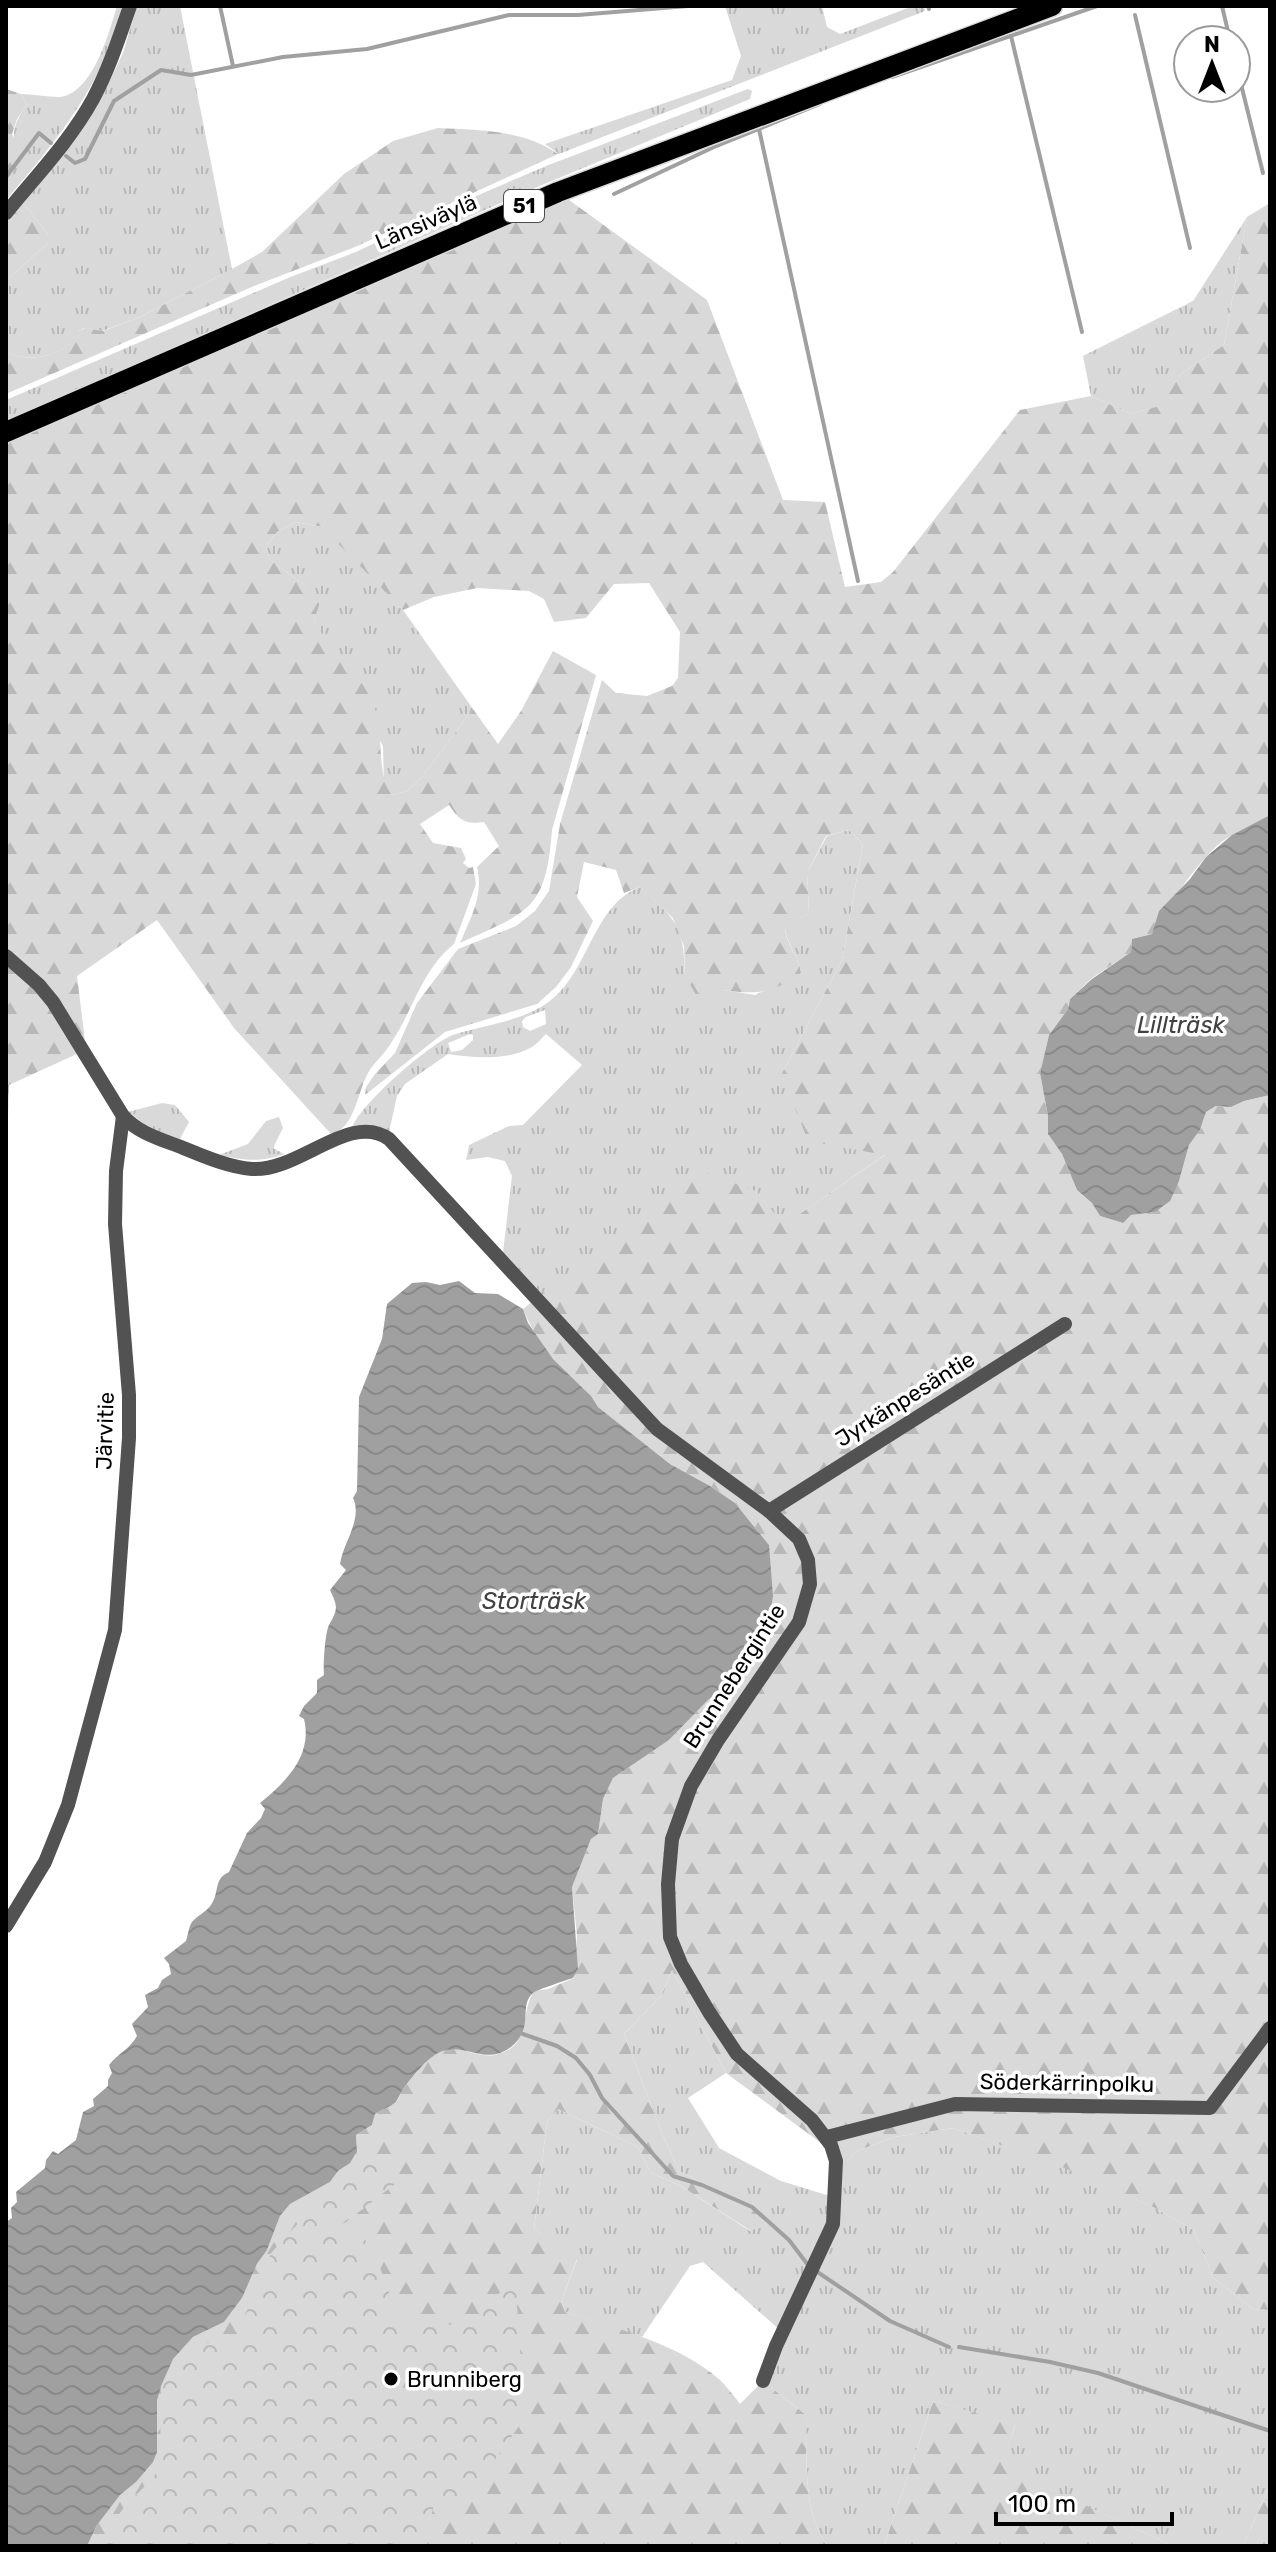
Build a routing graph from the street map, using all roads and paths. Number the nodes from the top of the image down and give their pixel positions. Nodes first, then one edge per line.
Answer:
1 (130, 6) edge
2 (1052, 6) edge
3 (6, 213) edge
4 (6, 432) edge
5 (6, 956) edge
6 (123, 1116) junction
7 (1065, 1324) dead end
8 (769, 1511) junction
9 (6, 1926) edge
10 (1270, 2028) edge
11 (827, 2137) junction
12 (763, 2381) dead end

1 - 3 street
2 - 4 main road, Länsiväylä / 51
5 - 6 street
6 - 8 street, Brunnebergintie
6 - 9 street, Järvitie
7 - 8 street, Jyrkänpesäntie
8 - 11 street, Brunnebergintie
10 - 11 street, Söderkärrinpolku
11 - 12 street

